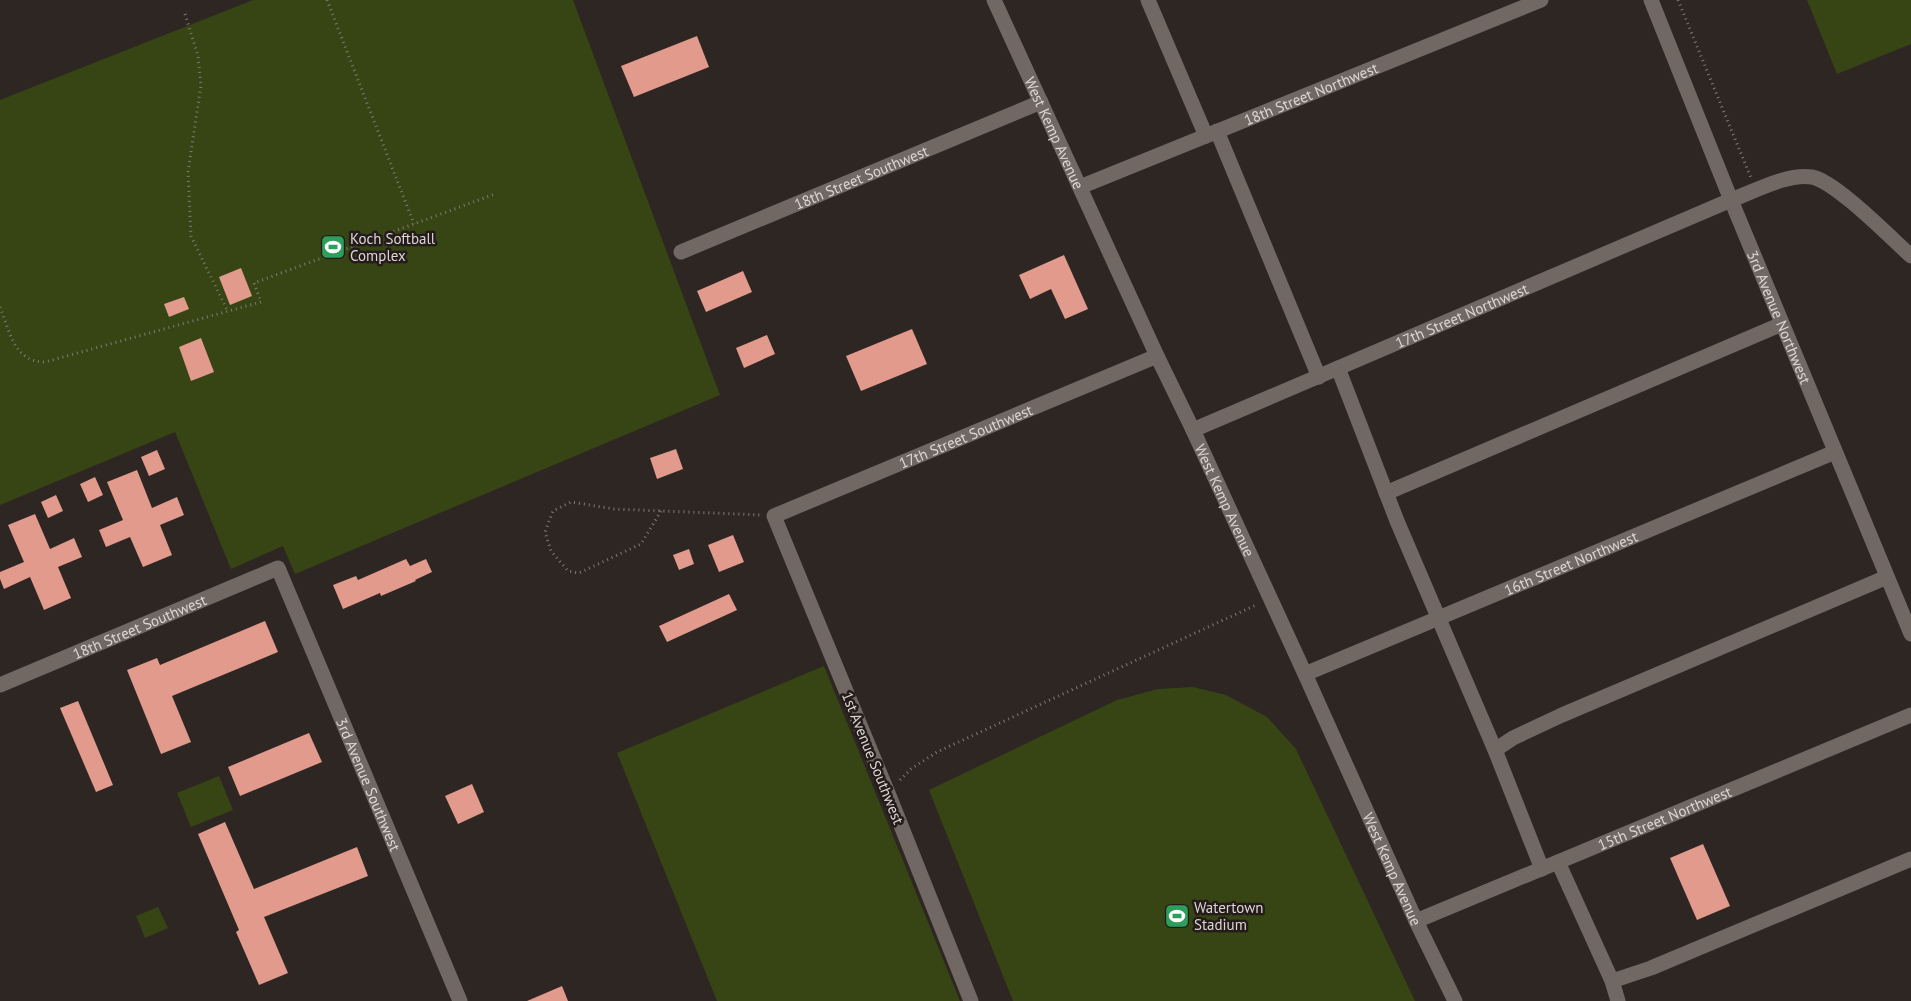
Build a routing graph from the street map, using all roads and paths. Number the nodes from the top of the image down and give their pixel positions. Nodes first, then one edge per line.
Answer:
1 (326, 0) edge
2 (994, 0) edge
3 (1148, 0) edge
4 (1541, 0) edge
5 (1651, 0) edge
6 (1678, 0) edge
7 (185, 14) dead end
8 (1041, 102) junction
9 (1211, 134) junction
10 (1080, 187) junction
11 (1756, 191) junction
12 (495, 194) dead end
13 (1731, 200) junction
14 (414, 224) junction
15 (681, 252) dead end
16 (1911, 256) edge
17 (0, 307) edge
18 (228, 312) junction
19 (1782, 324) junction
20 (1157, 356) junction
21 (1338, 368) junction
22 (1319, 377) junction
23 (1193, 430) junction
24 (1835, 452) junction
25 (1386, 493) junction
26 (661, 511) junction
27 (774, 516) junction
28 (278, 568) joint
29 (1887, 577) junction
30 (1270, 598) junction
31 (1438, 618) junction
32 (1911, 634) edge
33 (1306, 674) junction
34 (0, 684) edge
35 (1911, 714) edge
36 (1495, 750) junction
37 (888, 793) junction
38 (1911, 859) edge
39 (1558, 862) junction
40 (1542, 869) junction
41 (1416, 921) junction
42 (1612, 981) junction
43 (460, 1001) edge
44 (970, 1001) edge
45 (1455, 1001) edge
46 (1618, 1001) edge

1 - 14 path
2 - 8 street, West Kemp Avenue
3 - 9 street
4 - 9 street, 18th Street Northwest
5 - 13 street, 3rd Avenue Northwest
6 - 11 path
7 - 18 path
8 - 10 street, West Kemp Avenue
8 - 15 street, 18th Street Southwest
9 - 10 street, 18th Street Northwest
9 - 22 street
10 - 20 street, West Kemp Avenue
11 - 13 street, 17th Street Northwest
11 - 16 street, 17th Street Northwest
12 - 14 path
13 - 19 street, 3rd Avenue Northwest
13 - 21 street, 17th Street Northwest
14 - 18 path
17 - 18 path
19 - 24 street, 3rd Avenue Northwest
19 - 25 street
20 - 23 street, West Kemp Avenue
20 - 27 street, 17th Street Southwest
21 - 22 street, 17th Street Northwest
21 - 25 street
22 - 23 street, 17th Street Northwest
23 - 30 street, West Kemp Avenue
24 - 29 street, 3rd Avenue Northwest
24 - 31 street, 16th Street Northwest
25 - 31 street
26 - 26 path
26 - 27 path
27 - 37 street, 1st Avenue Southwest
28 - 34 street, 18th Street Southwest
28 - 43 street, 3rd Avenue Southwest
29 - 32 street, 3rd Avenue Northwest
29 - 36 street
30 - 33 street, West Kemp Avenue
30 - 37 path
31 - 33 street, 16th Street Northwest
31 - 36 street
33 - 41 street, West Kemp Avenue
35 - 39 street, 15th Street Northwest
36 - 40 street
37 - 44 street, 1st Avenue Southwest
38 - 42 street
39 - 40 street, 15th Street Northwest
39 - 42 street
40 - 41 street, 15th Street Northwest
41 - 45 street, West Kemp Avenue
42 - 46 street

